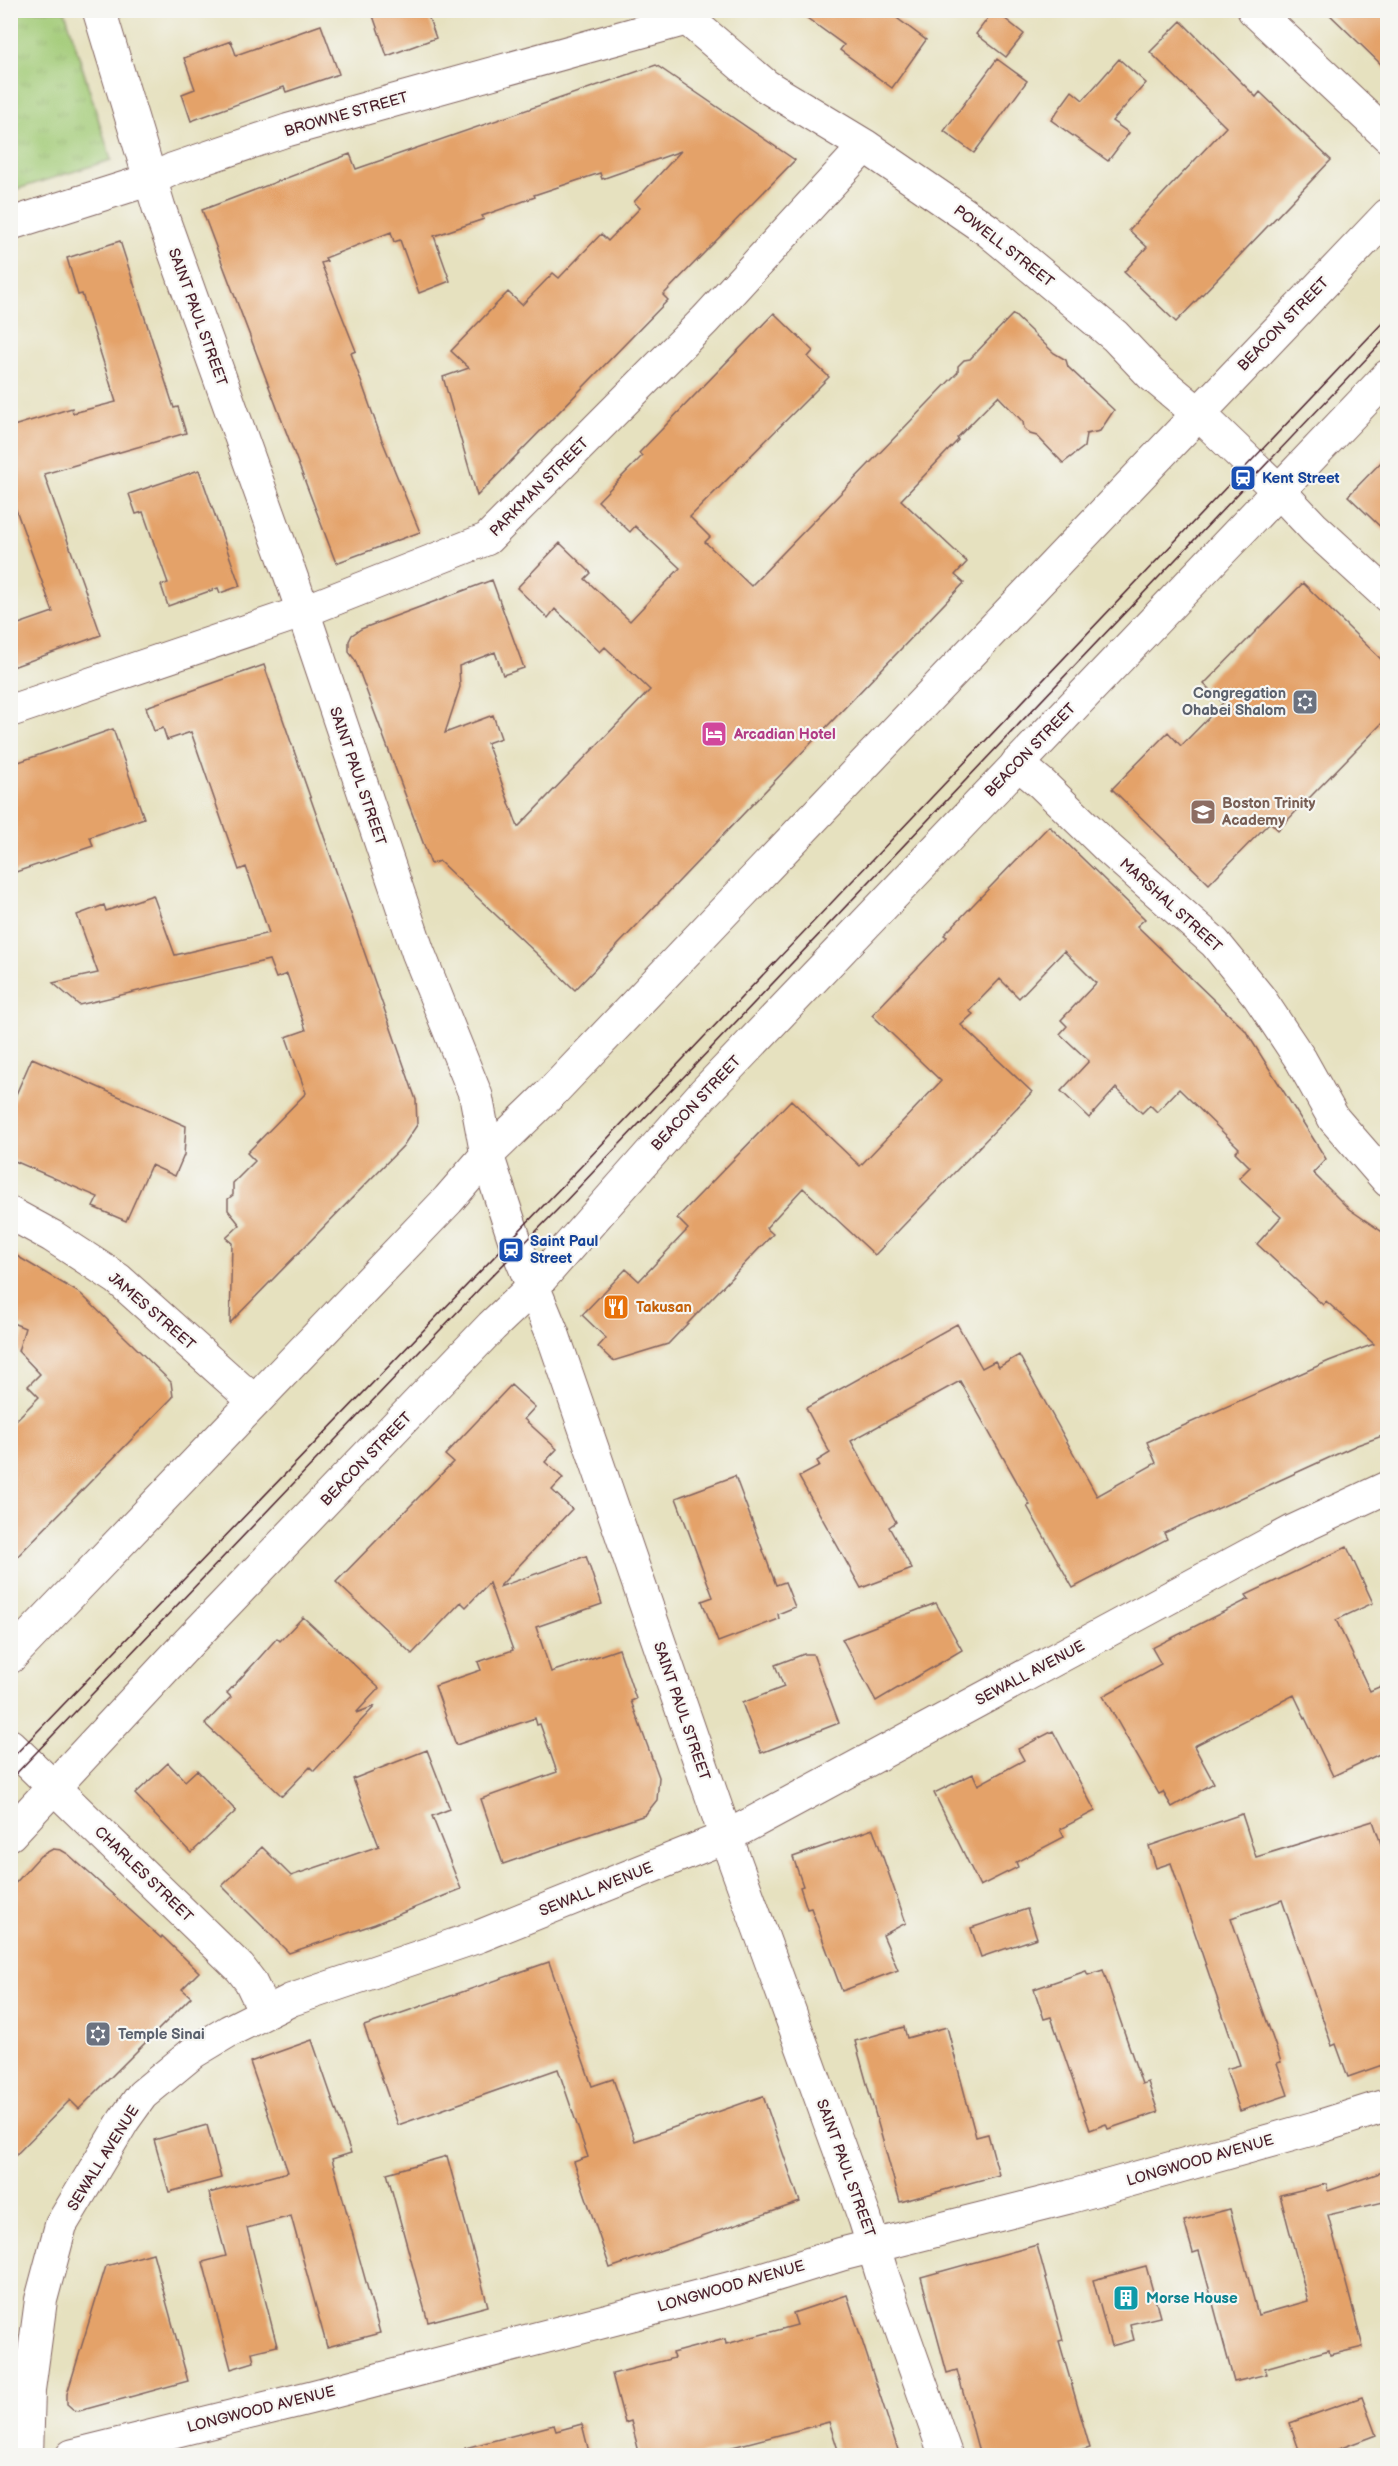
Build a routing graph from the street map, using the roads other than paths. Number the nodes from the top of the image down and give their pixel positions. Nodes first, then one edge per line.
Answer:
1 (99, 10) edge
2 (1254, 10) edge
3 (682, 15) edge
4 (1388, 136) edge
5 (865, 146) junction
6 (152, 179) junction
7 (1388, 215) edge
8 (10, 224) edge
9 (1388, 376) edge
10 (1198, 413) junction
11 (1278, 490) junction
12 (1388, 596) edge
13 (303, 612) junction
14 (10, 711) edge
15 (1017, 763) junction
16 (487, 1155) junction
17 (1388, 1181) edge
18 (10, 1213) edge
19 (533, 1287) junction
20 (254, 1401) junction
21 (1388, 1487) edge
22 (10, 1657) edge
23 (10, 1745) edge
24 (55, 1787) junction
25 (10, 1834) edge
26 (726, 1837) junction
27 (265, 2012) junction
28 (1388, 2105) edge
29 (873, 2246) junction
30 (27, 2456) edge
31 (72, 2456) edge
32 (946, 2456) edge

1 - 6 main road, SAINT PAUL STREET
2 - 4 main road
3 - 5 main road, POWELL STREET
3 - 6 street, BROWNE STREET
5 - 10 main road, POWELL STREET
5 - 13 street, PARKMAN STREET
6 - 8 street, BROWNE STREET
6 - 13 main road, SAINT PAUL STREET
7 - 10 main road, BEACON STREET
9 - 11 main road, BEACON STREET
10 - 11 main road, POWELL STREET
10 - 16 main road, BEACON STREET
11 - 12 main road
11 - 15 main road, BEACON STREET
13 - 14 street, PARKMAN STREET
13 - 16 main road, SAINT PAUL STREET
15 - 17 street, MARSHAL STREET
15 - 19 main road, BEACON STREET
16 - 19 main road, SAINT PAUL STREET
16 - 20 main road, BEACON STREET
18 - 20 street, JAMES STREET
19 - 24 main road, BEACON STREET
19 - 26 main road, SAINT PAUL STREET
20 - 22 main road, BEACON STREET
21 - 26 street, SEWALL AVENUE
23 - 24 street, CHARLES STREET
24 - 25 main road, BEACON STREET
24 - 27 street, CHARLES STREET
26 - 27 street, SEWALL AVENUE
26 - 29 main road, SAINT PAUL STREET
27 - 30 street, SEWALL AVENUE
28 - 29 main road, LONGWOOD AVENUE
29 - 31 main road, LONGWOOD AVENUE
29 - 32 main road, SAINT PAUL STREET

